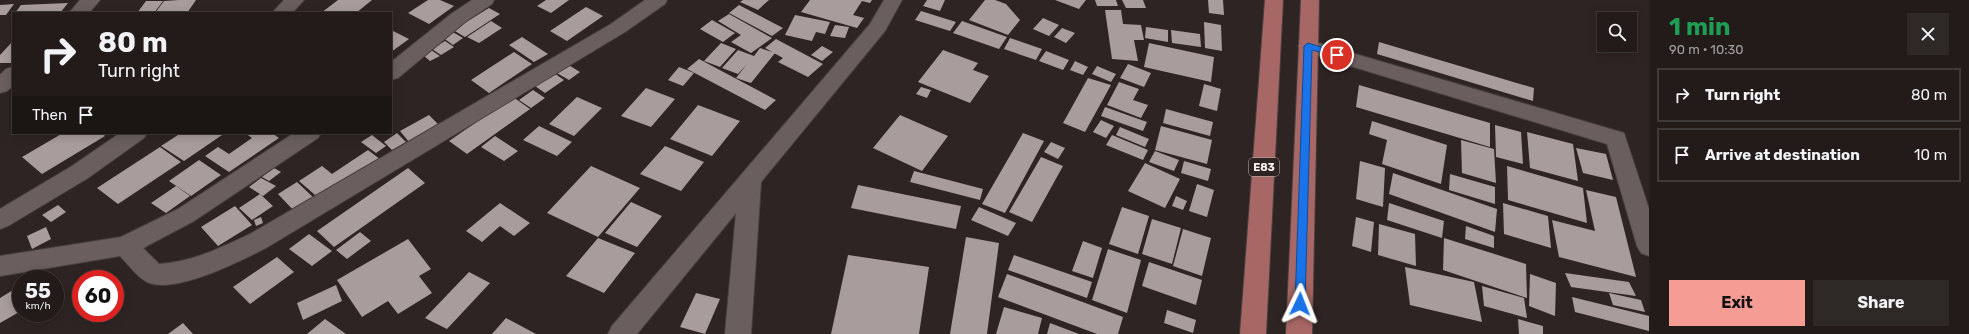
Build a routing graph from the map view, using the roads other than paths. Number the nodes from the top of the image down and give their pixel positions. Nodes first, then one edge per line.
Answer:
1 (91, 0) edge
2 (295, 0) edge
3 (485, 0) edge
4 (658, 0) edge
5 (893, 0) edge
6 (1274, 0) edge
7 (1310, 0) edge
8 (79, 12) edge
9 (282, 12) edge
10 (1308, 46) junction
11 (392, 72) edge
12 (12, 75) edge
13 (0, 86) edge
14 (135, 134) edge
15 (308, 134) edge
16 (750, 181) junction
17 (0, 220) edge
18 (125, 246) junction
19 (1649, 246) edge
20 (0, 266) edge
21 (621, 334) edge
22 (738, 334) edge
23 (1253, 334) edge
24 (1299, 334) edge

1 - 8 street
2 - 9 street
3 - 11 street
4 - 18 street
5 - 16 street
6 - 23 main road, E83
7 - 10 main road
10 - 19 street
10 - 24 main road
12 - 13 street
14 - 17 street
15 - 18 street
16 - 21 street
16 - 22 street
18 - 20 street

